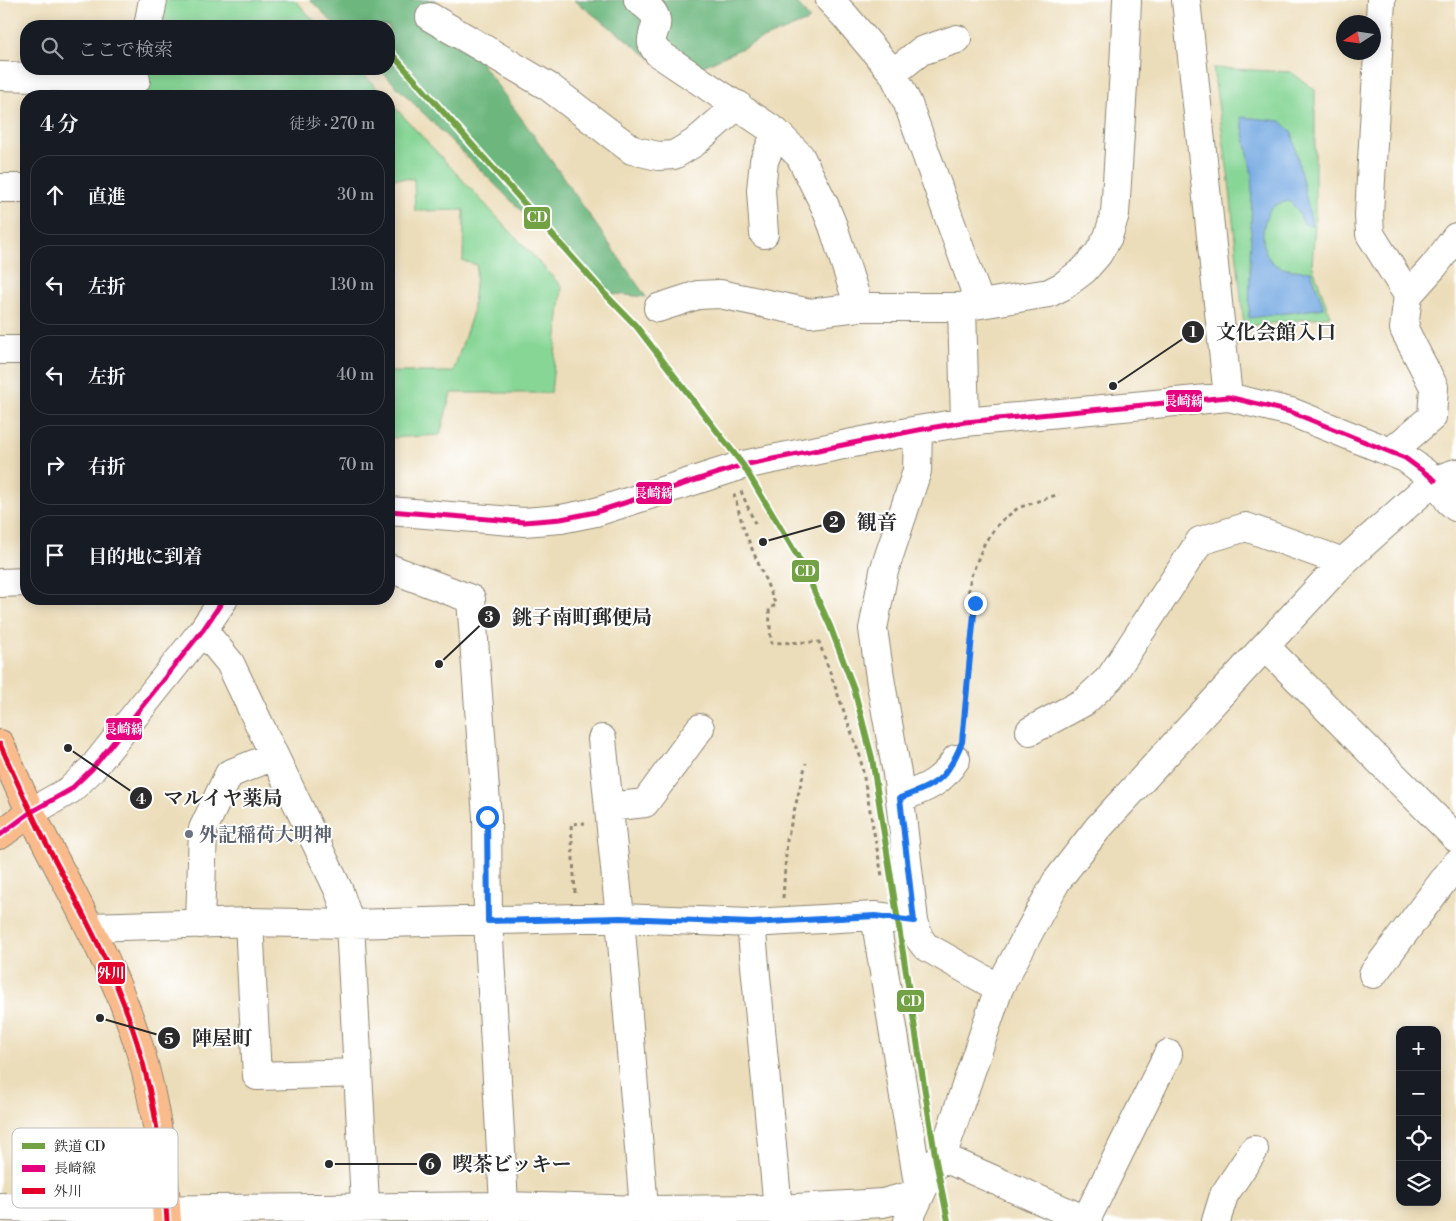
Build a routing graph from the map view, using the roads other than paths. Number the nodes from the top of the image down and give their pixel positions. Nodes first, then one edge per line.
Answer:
1 (153, 0) edge
2 (638, 0) edge
3 (830, 0) edge
4 (1127, 0) edge
5 (1186, 0) edge
6 (1381, 0) edge
7 (430, 17) dead end
8 (149, 20) edge
9 (957, 39) dead end
10 (893, 73) junction
11 (0, 76) edge
12 (136, 82) edge
13 (738, 105) junction
14 (776, 132) junction
15 (0, 188) edge
16 (20, 188) edge
17 (764, 234) dead end
18 (1456, 237) edge
19 (1408, 295) junction
20 (971, 306) junction
21 (859, 307) junction
22 (658, 308) dead end
23 (0, 350) edge
24 (20, 350) edge
25 (1228, 397) junction
26 (965, 422) junction
27 (918, 430) junction
28 (1391, 452) junction
29 (1445, 476) edge
30 (1456, 507) edge
31 (395, 511) edge
32 (1343, 562) junction
33 (395, 570) edge
34 (20, 582) edge
35 (0, 583) edge
36 (220, 605) edge
37 (203, 630) junction
38 (1265, 646) junction
39 (700, 728) dead end
40 (1030, 731) dead end
41 (602, 739) dead end
42 (0, 744) edge
43 (274, 756) junction
44 (956, 758) road end
45 (900, 798) junction
46 (31, 812) junction
47 (610, 814) junction
48 (0, 835) edge
49 (1456, 838) edge
50 (1456, 864) edge
51 (875, 916) junction
52 (620, 918) junction
53 (488, 921) junction
54 (914, 921) junction
55 (249, 922) junction
56 (751, 923) junction
57 (200, 924) junction
58 (350, 924) junction
59 (90, 927) junction
60 (1373, 974) dead end
61 (999, 988) junction
62 (1168, 1054) dead end
63 (358, 1073) junction
64 (157, 1128) edge
65 (1254, 1150) dead end
66 (942, 1157) junction
67 (920, 1193) junction
68 (18, 1208) edge
69 (778, 1209) junction
70 (504, 1213) edge
71 (365, 1215) edge
72 (644, 1215) edge
73 (166, 1216) edge
74 (1075, 1218) edge
75 (908, 1221) edge
76 (924, 1221) edge
77 (1216, 1221) edge

1 - 8 street
2 - 13 street
3 - 10 street
4 - 20 street
5 - 25 street
6 - 19 street
7 - 13 street
9 - 10 street
10 - 20 street
11 - 12 street
13 - 14 street
14 - 17 street
14 - 21 street
15 - 16 street
18 - 19 street
19 - 28 street
20 - 21 street
20 - 26 street
21 - 22 street
23 - 24 street
25 - 26 street
25 - 28 street
26 - 27 street
27 - 31 street
27 - 45 street
28 - 29 street
29 - 30 street
29 - 32 street
32 - 38 street
32 - 40 street
33 - 53 street
34 - 35 street
36 - 37 street
37 - 43 street
37 - 46 street
38 - 49 street
38 - 61 street
39 - 47 street
41 - 47 street
42 - 46 main road
43 - 57 street
43 - 58 street
44 - 45 street
45 - 54 street
46 - 48 main road
46 - 59 main road
47 - 52 street
50 - 60 street
51 - 54 street
51 - 56 street
51 - 67 street
52 - 53 street
52 - 56 street
52 - 72 street
53 - 58 street
53 - 70 street
54 - 61 street
55 - 57 street
55 - 58 street
55 - 63 street
56 - 69 street
57 - 59 street
58 - 63 street
59 - 64 main road
61 - 66 street
62 - 74 street
63 - 71 street
65 - 77 street
66 - 67 street
66 - 74 street
67 - 69 street
67 - 75 street
67 - 76 street
68 - 73 street
69 - 72 street
70 - 71 street
70 - 72 street
71 - 73 street

